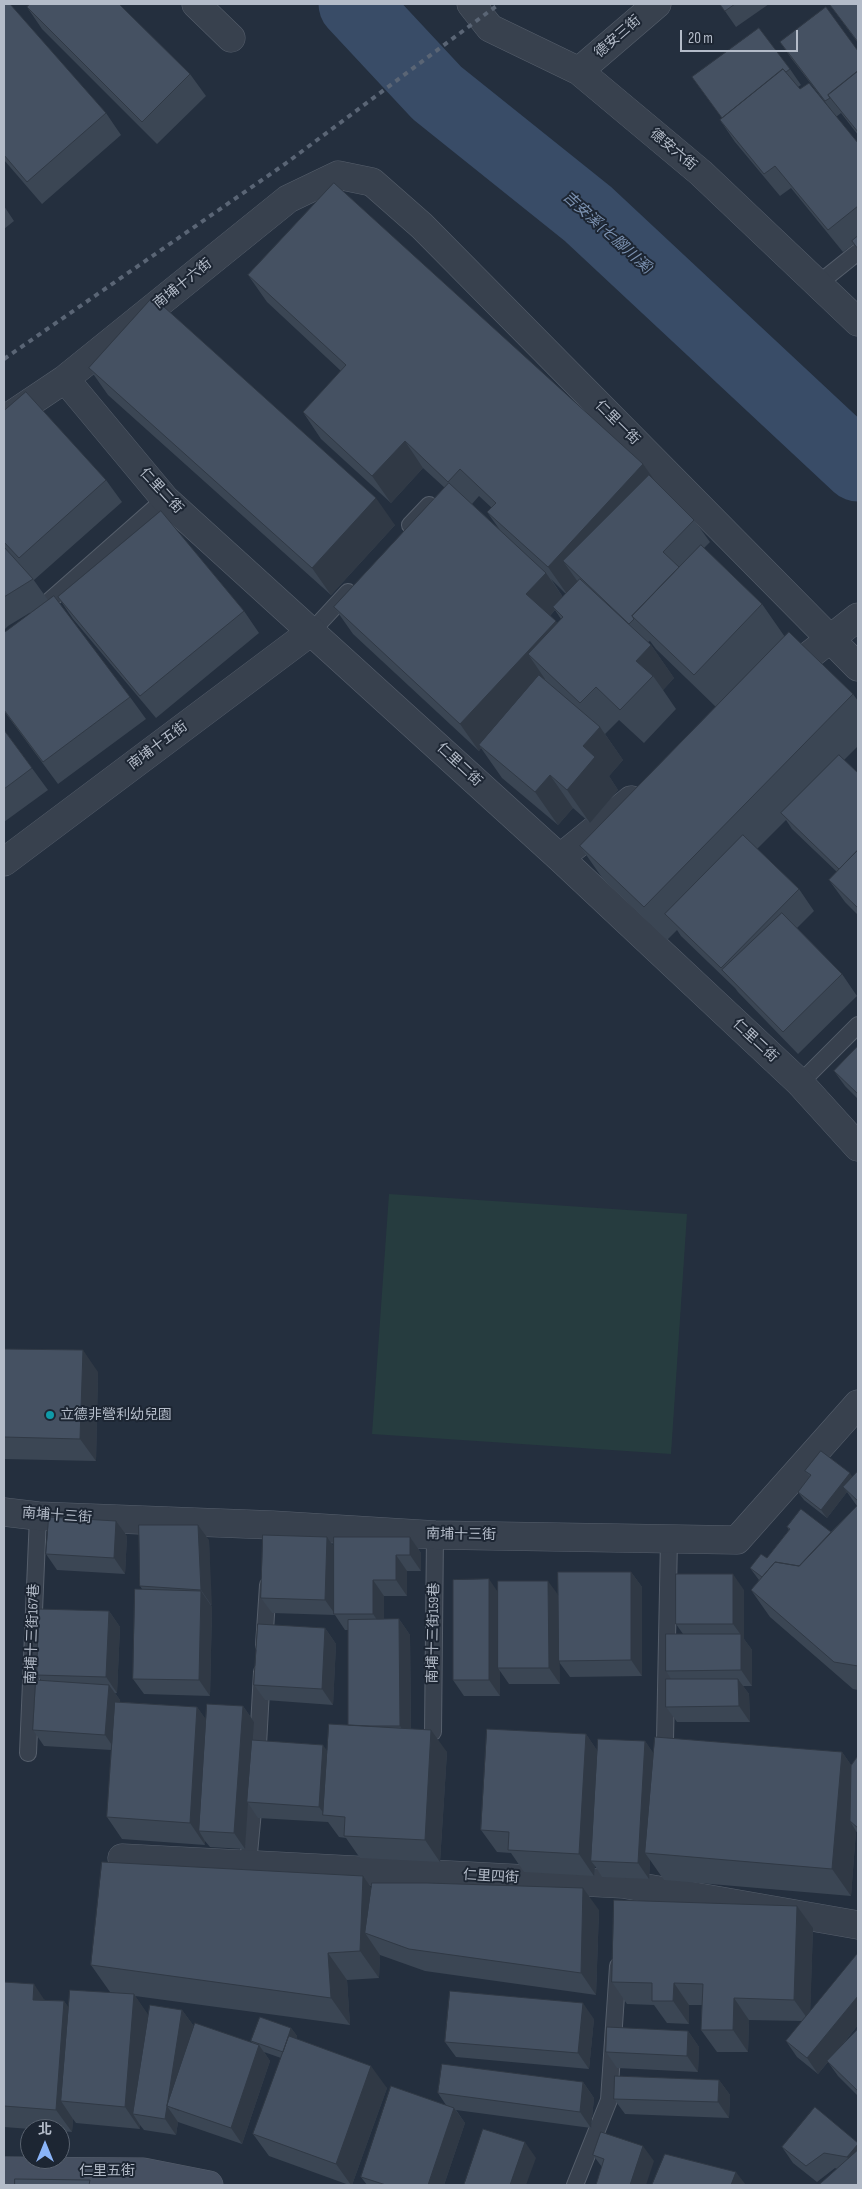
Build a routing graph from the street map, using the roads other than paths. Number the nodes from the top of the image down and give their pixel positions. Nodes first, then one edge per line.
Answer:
1 (196, 4) edge
2 (471, 4) edge
3 (657, 4) edge
4 (231, 38) dead end
5 (579, 71) junction
6 (372, 182) joint
7 (858, 252) edge
8 (818, 284) junction
9 (858, 322) edge
10 (64, 379) junction
11 (4, 420) edge
12 (165, 499) junction
13 (429, 505) edge
14 (396, 540) edge
15 (358, 582) edge
16 (858, 617) edge
17 (26, 620) edge
18 (312, 631) junction
19 (830, 638) junction
20 (858, 667) edge
21 (761, 694) edge
22 (652, 782) edge
23 (560, 858) junction
24 (4, 862) edge
25 (858, 1025) edge
26 (800, 1083) junction
27 (858, 1148) edge
28 (858, 1404) edge
29 (4, 1512) edge
30 (38, 1516) junction
31 (435, 1535) junction
32 (669, 1539) junction
33 (268, 1574) edge
34 (433, 1732) edge
35 (665, 1740) edge
36 (28, 1752) dead end
37 (122, 1858) dead end
38 (248, 1864) junction
39 (858, 1925) edge
40 (619, 1953) edge
41 (4, 2171) edge
42 (200, 2184) edge
43 (575, 2185) edge

1 - 4 street
2 - 5 street, 德安六街
3 - 5 street, 德安三街
5 - 8 street, 德安六街
6 - 10 street, 南埔十六街
6 - 19 street, 仁里一街
7 - 8 lane
8 - 9 street, 德安六街
10 - 11 street, 南埔十六街
10 - 12 street, 仁里二街
12 - 17 lane
12 - 18 street, 仁里二街
13 - 14 lane
15 - 18 lane
16 - 19 street
18 - 23 street, 仁里二街
18 - 24 street, 南埔十五街
19 - 20 street, 仁里一街
19 - 21 street
22 - 23 street
23 - 26 street, 仁里二街
25 - 26 lane
26 - 27 street, 仁里二街
28 - 32 street, 南埔十三街
29 - 30 street, 南埔十三街
30 - 31 street, 南埔十三街
30 - 36 lane, 南埔十三街167巷
31 - 32 street, 南埔十三街
31 - 34 lane, 南埔十三街159巷
32 - 35 lane
33 - 38 lane
37 - 38 street, 仁里四街
38 - 39 street, 仁里四街
40 - 43 lane
41 - 42 street, 仁里五街

